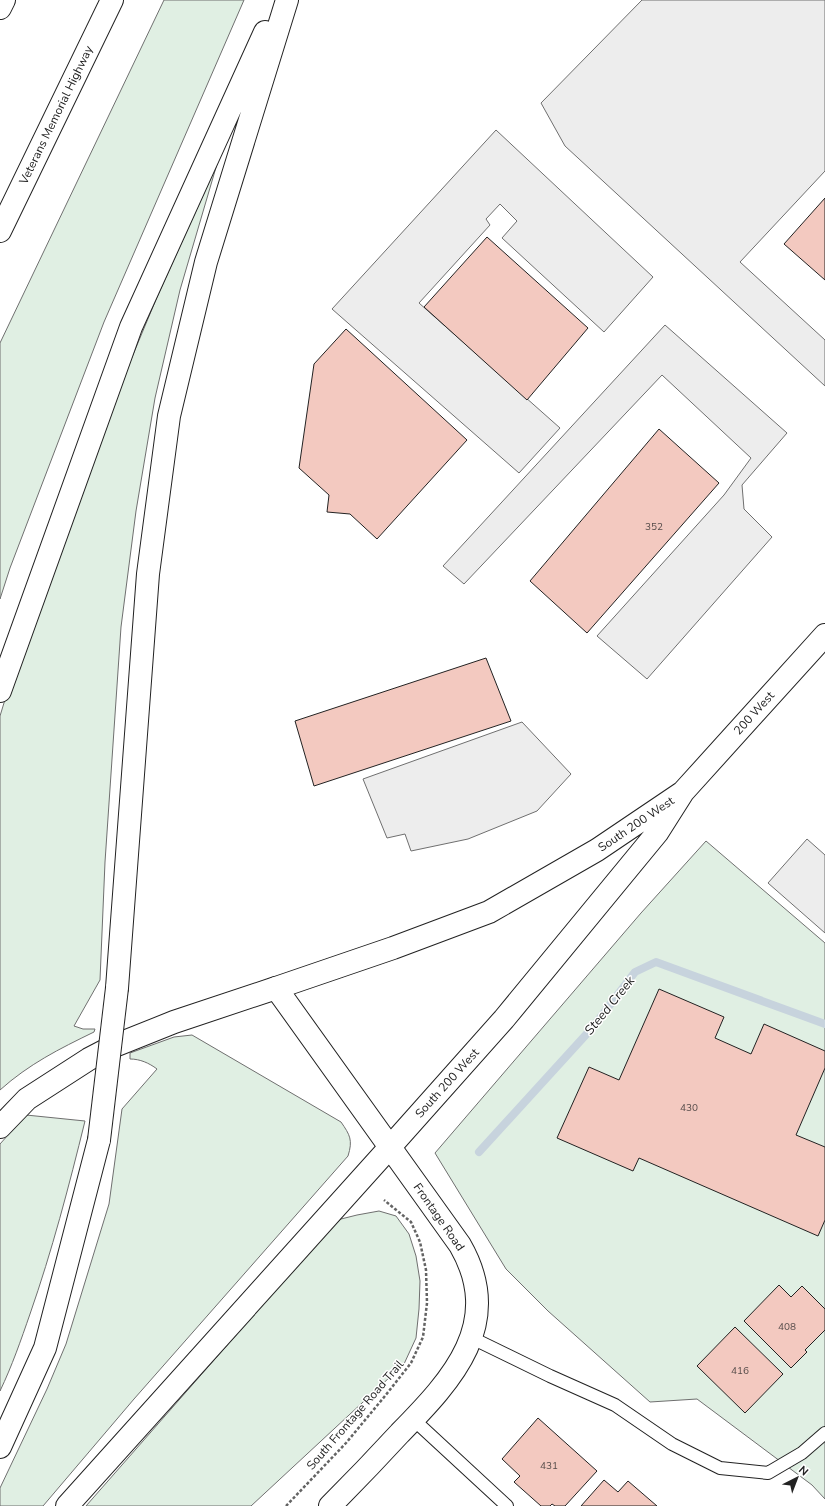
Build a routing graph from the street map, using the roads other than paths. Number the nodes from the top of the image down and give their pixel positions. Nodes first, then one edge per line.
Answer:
1 (4, 0) edge
2 (112, 0) edge
3 (280, 0) edge
4 (287, 0) edge
5 (0, 8) edge
6 (0, 231) edge
7 (825, 634) edge
8 (0, 691) edge
9 (683, 792) junction
10 (276, 988) junction
11 (0, 1127) edge
12 (390, 1146) junction
13 (472, 1338) junction
14 (414, 1420) junction
15 (825, 1433) edge
16 (0, 1447) edge
17 (67, 1506) edge
18 (330, 1506) edge
19 (507, 1506) edge

1 - 5 main road
2 - 6 main road, Veterans Memorial Highway
3 - 8 main road
4 - 16 main road, bridge
7 - 9 main road, 200 West
9 - 10 main road, South 200 West
9 - 12 main road, South 200 West
10 - 11 main road, South 200 West
10 - 12 main road, Frontage Road
12 - 13 main road, Frontage Road
12 - 17 main road, South 200 West
13 - 14 main road, Frontage Road
13 - 15 lane
14 - 18 main road, Frontage Road
14 - 19 lane

